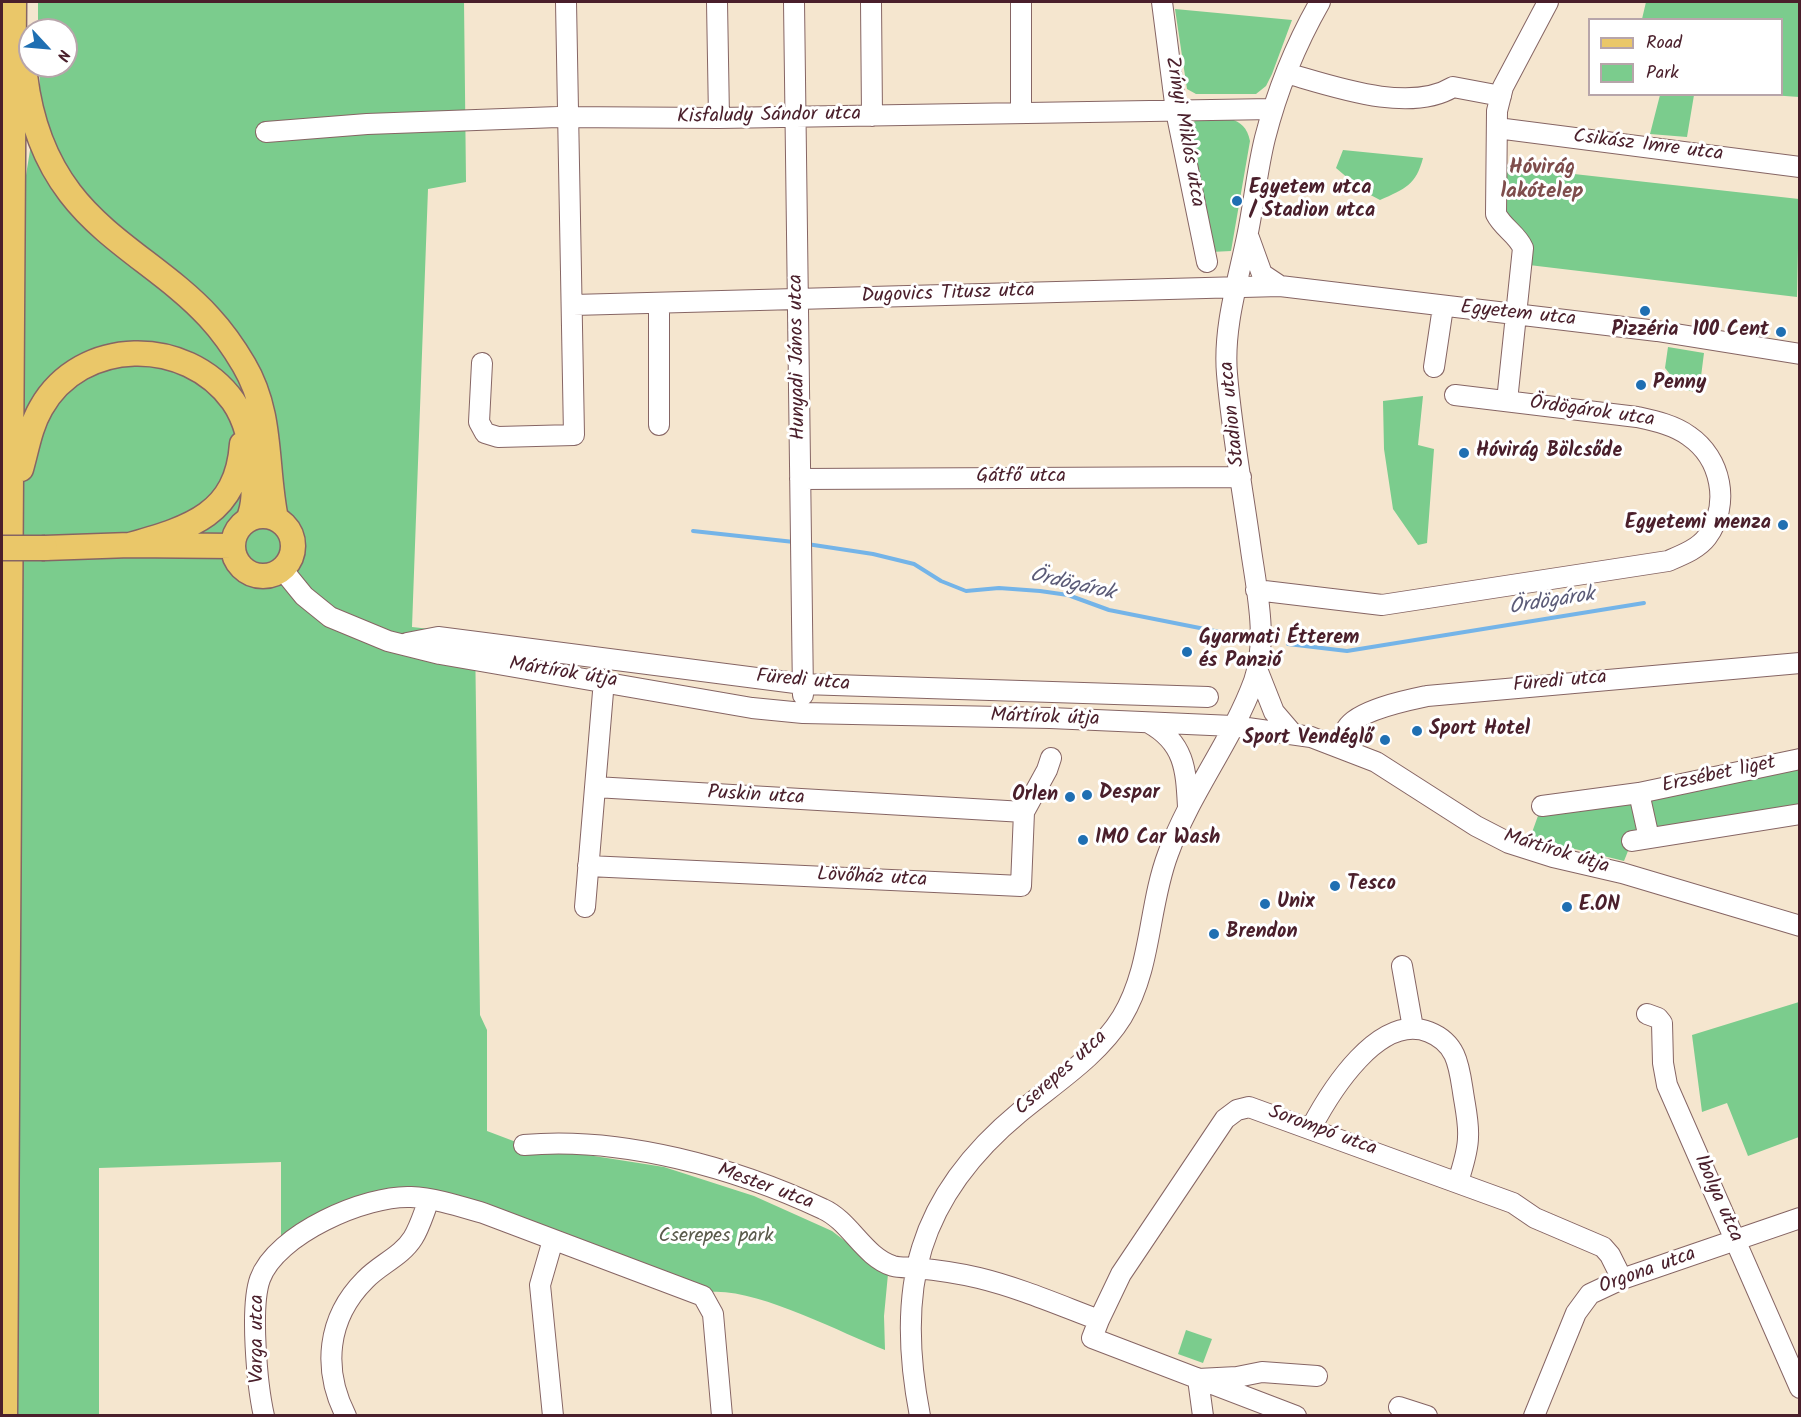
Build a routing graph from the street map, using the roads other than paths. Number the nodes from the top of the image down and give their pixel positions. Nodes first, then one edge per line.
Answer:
1 (566, 2) edge
2 (717, 2) edge
3 (794, 2) edge
4 (871, 2) edge
5 (1021, 2) edge
6 (1162, 2) edge
7 (1320, 2) edge
8 (1548, 2) edge
9 (14, 8) edge
10 (1286, 73) junction
11 (1501, 96) junction
12 (1273, 109) junction
13 (1176, 111) junction
14 (1021, 113) junction
15 (872, 116) junction
16 (568, 117) junction
17 (796, 117) junction
18 (719, 118) junction
19 (1497, 128) junction
20 (266, 132) dead end
21 (1800, 167) edge
22 (1248, 231) junction
23 (1207, 262) dead end
24 (1236, 286) junction
25 (1280, 286) junction
26 (798, 299) junction
27 (659, 303) junction
28 (573, 305) junction
29 (1443, 307) junction
30 (1517, 314) junction
31 (1800, 354) edge
32 (482, 363) dead end
33 (1434, 367) dead end
34 (1455, 395) dead end
35 (1507, 401) junction
36 (241, 417) junction
37 (659, 425) dead end
38 (1241, 477) junction
39 (800, 479) junction
40 (11, 518) junction
41 (276, 519) junction
42 (249, 520) junction
43 (130, 545) junction
44 (233, 546) junction
45 (2, 548) edge
46 (282, 569) junction
47 (1256, 590) junction
48 (402, 644) junction
49 (1800, 663) edge
50 (1257, 669) junction
51 (604, 680) junction
52 (803, 684) junction
53 (1208, 697) dead end
54 (803, 713) junction
55 (1148, 723) junction
56 (1233, 726) junction
57 (1292, 733) junction
58 (1340, 746) junction
59 (1050, 758) dead end
60 (1800, 759) edge
61 (595, 787) junction
62 (1639, 793) junction
63 (1542, 806) dead end
64 (1188, 807) junction
65 (1024, 812) junction
66 (1800, 814) edge
67 (588, 866) junction
68 (585, 908) dead end
69 (1800, 926) edge
70 (1402, 966) dead end
71 (1647, 1014) dead end
72 (1413, 1028) junction
73 (1311, 1128) junction
74 (524, 1145) dead end
75 (1458, 1182) junction
76 (429, 1200) junction
77 (1800, 1218) edge
78 (552, 1240) junction
79 (1735, 1241) junction
80 (915, 1268) junction
81 (1622, 1279) junction
82 (1099, 1320) junction
83 (1317, 1376) dead end
84 (1198, 1379) junction
85 (1800, 1388) edge
86 (1400, 1407) dead end
87 (5, 1416) edge
88 (264, 1416) edge
89 (346, 1416) edge
90 (553, 1416) edge
91 (722, 1416) edge
92 (920, 1416) edge
93 (1203, 1416) edge
94 (1296, 1416) edge
95 (1427, 1416) edge
96 (1534, 1416) edge

1 - 16 street
2 - 18 street
3 - 17 street, Hunyadi János utca
4 - 15 street
5 - 14 street
6 - 13 street, Zrínyi Miklós utca
7 - 10 street, Stadion utca
8 - 11 street
9 - 40 main road
9 - 41 main road
10 - 11 street
10 - 12 street, Stadion utca
11 - 19 street
12 - 13 street, Kisfaludy Sándor utca
12 - 22 street, Stadion utca
13 - 14 street, Kisfaludy Sándor utca
13 - 23 street, Zrínyi Miklós utca
14 - 15 street, Kisfaludy Sándor utca
15 - 17 street, Kisfaludy Sándor utca
16 - 18 street, Kisfaludy Sándor utca
16 - 20 street, Kisfaludy Sándor utca
16 - 28 street
17 - 18 street, Kisfaludy Sándor utca
17 - 26 street, Hunyadi János utca
19 - 21 street, Csikász Imre utca
19 - 30 street
22 - 24 street, Stadion utca
22 - 25 street
24 - 25 street, Egyetem utca
24 - 26 street, Dugovics Titusz utca
24 - 38 street, Stadion utca
25 - 29 street, Egyetem utca
26 - 27 street, Dugovics Titusz utca
26 - 39 street, Hunyadi János utca
27 - 28 street, Dugovics Titusz utca
27 - 37 street
28 - 32 street
29 - 30 street, Egyetem utca
29 - 33 street
30 - 31 street, Egyetem utca
30 - 35 street
34 - 35 street, Ördögárok utca
35 - 47 street, Ördögárok utca
36 - 40 main road
36 - 42 main road
36 - 43 main road
38 - 39 street, Gátfő utca
38 - 47 street, Stadion utca
39 - 52 street, Hunyadi János utca
40 - 87 main road
41 - 42 main road
41 - 46 main road
42 - 44 main road
43 - 44 main road
43 - 45 main road, bridge
44 - 46 main road
46 - 48 street, Mártírok útja
47 - 50 street, Stadion utca
48 - 51 street, Mártírok útja
48 - 52 street, Füredi utca
49 - 58 street, Füredi utca
50 - 56 street, Stadion utca
50 - 57 street
51 - 54 street, Mártírok útja
51 - 61 street
52 - 53 street, Füredi utca
52 - 54 street, Hunyadi János utca
54 - 55 street, Mártírok útja
55 - 56 street, Mártírok útja
55 - 64 street
56 - 57 street, Mártírok útja
56 - 64 street, Cserepes utca
57 - 58 street, Mártírok útja
58 - 69 street, Mártírok útja
59 - 65 street, Lövőház utca
60 - 62 street, Erzsébet liget
61 - 65 street, Puskin utca
61 - 67 street
62 - 63 street, Erzsébet liget
62 - 66 street, Erzsébet liget
64 - 80 street, Cserepes utca
65 - 67 street, Lövőház utca
67 - 68 street
70 - 72 street
71 - 79 street, Ibolya utca
72 - 73 street
72 - 75 street
73 - 75 street, Sorompó utca
73 - 82 street, Sorompó utca
74 - 80 street, Mester utca
75 - 81 street, Sorompó utca
76 - 78 street, Varga utca
76 - 88 street, Varga utca
76 - 89 street
77 - 79 street, Orgona utca
78 - 90 street
78 - 91 street, Varga utca
79 - 81 street, Orgona utca
79 - 85 street, Ibolya utca
80 - 82 street, Mester utca
80 - 92 street, Cserepes utca
81 - 96 street, Orgona utca
82 - 84 street
83 - 84 street
84 - 93 street
84 - 94 street
86 - 95 street

